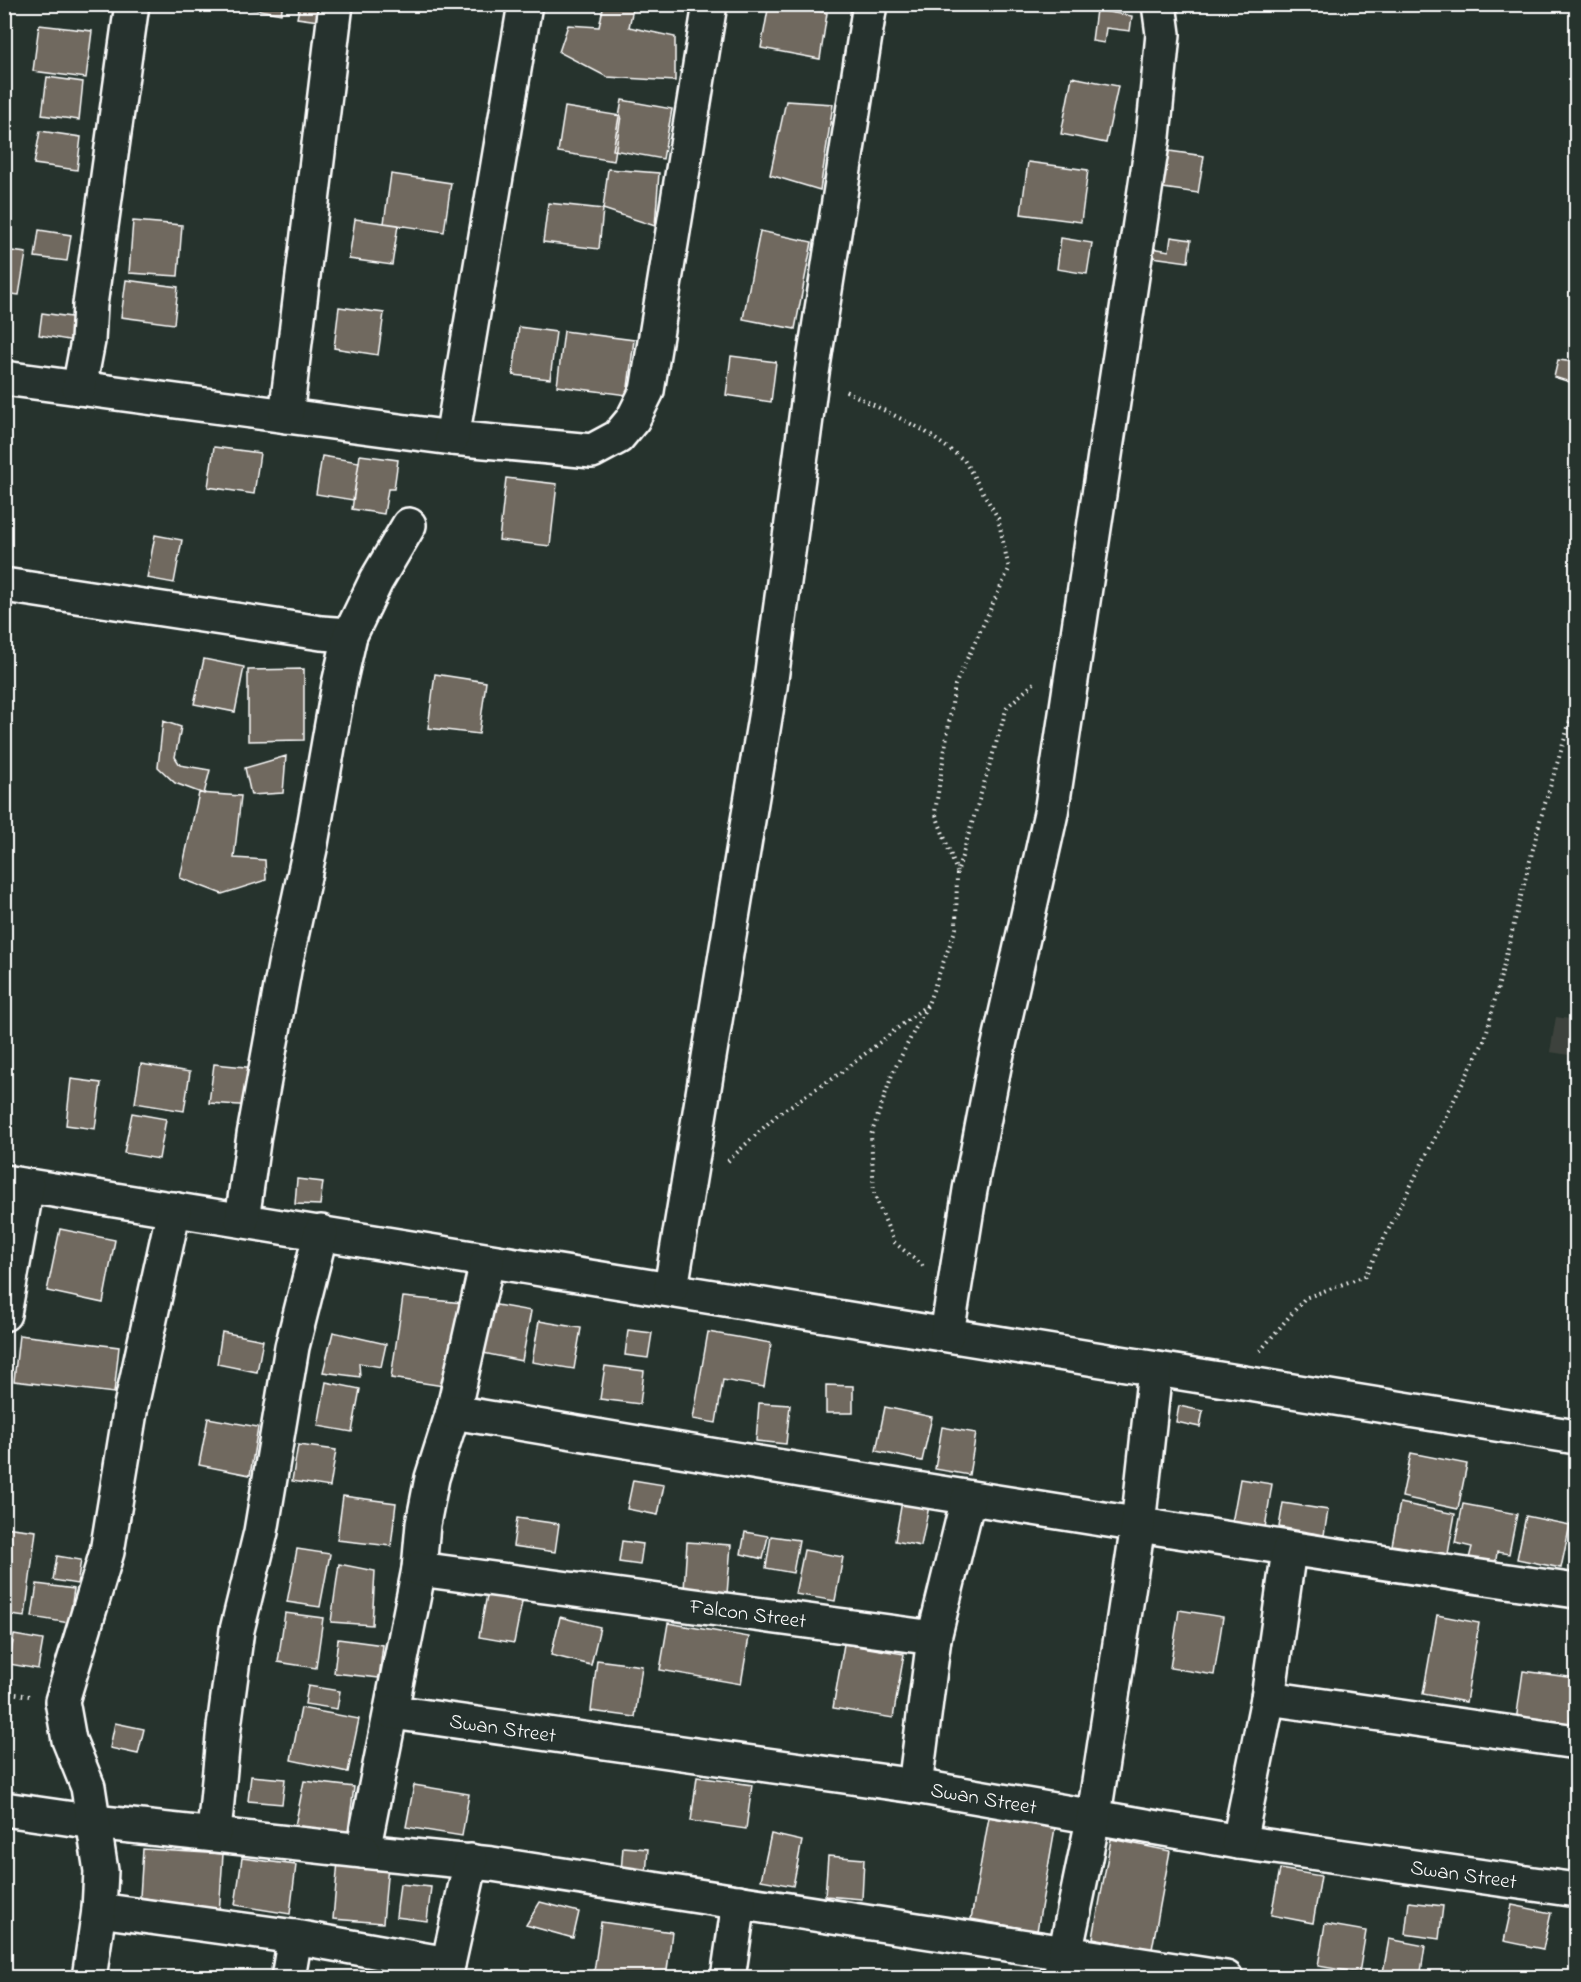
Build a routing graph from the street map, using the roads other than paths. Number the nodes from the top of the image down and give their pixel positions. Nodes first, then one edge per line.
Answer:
1 (132, 4) edge
2 (336, 4) edge
3 (525, 4) edge
4 (710, 4) edge
5 (870, 4) edge
6 (1159, 4) edge
7 (4, 378) edge
8 (79, 388) junction
9 (286, 416) junction
10 (452, 438) junction
11 (409, 525) dead end
12 (4, 585) edge
13 (350, 635) junction
14 (16, 1184) edge
15 (174, 1209) junction
16 (242, 1220) junction
17 (321, 1232) junction
18 (487, 1262) junction
19 (671, 1288) junction
20 (4, 1314) edge
21 (947, 1334) junction
22 (1155, 1370) junction
23 (453, 1412) junction
24 (1576, 1437) edge
25 (968, 1499) junction
26 (1138, 1525) junction
27 (1289, 1550) junction
28 (419, 1569) junction
29 (1576, 1591) edge
30 (934, 1638) junction
31 (1268, 1698) junction
32 (392, 1712) junction
33 (1576, 1742) edge
34 (915, 1786) junction
35 (4, 1809) edge
36 (1094, 1815) junction
37 (94, 1822) junction
38 (214, 1833) junction
39 (1239, 1842) junction
40 (363, 1851) junction
41 (471, 1861) junction
42 (1576, 1890) edge
43 (740, 1902) junction
44 (99, 1910) junction
45 (295, 1937) junction
46 (1061, 1965) edge
47 (446, 1971) edge
48 (89, 1977) edge
49 (288, 1977) edge
50 (728, 1977) edge
51 (1226, 1977) edge

1 - 8 street
2 - 9 street
3 - 10 street
4 - 10 street
5 - 19 street
6 - 21 street
7 - 8 street
8 - 9 street
9 - 10 street
11 - 13 street
12 - 13 street
13 - 16 street
14 - 15 street
14 - 20 street
15 - 16 street
15 - 37 street
16 - 17 street
17 - 18 street
17 - 38 street
18 - 19 street
18 - 23 street
19 - 21 street
21 - 22 street
22 - 24 street
22 - 26 street
23 - 25 street
23 - 28 street
25 - 26 street
25 - 30 street
26 - 27 street
26 - 36 street
27 - 29 street
27 - 31 street
28 - 30 street, Falcon Street
28 - 32 street
30 - 34 street
31 - 33 street
31 - 39 street
32 - 34 street, Swan Street
32 - 40 street
34 - 36 street, Swan Street
35 - 37 street
36 - 39 street, Swan Street
36 - 46 street
37 - 38 street
37 - 44 street
38 - 40 street
39 - 42 street, Swan Street
40 - 41 street
41 - 43 street
41 - 47 street
43 - 46 street
43 - 50 street
44 - 45 street
44 - 48 street
45 - 47 street
45 - 49 street
46 - 51 street

